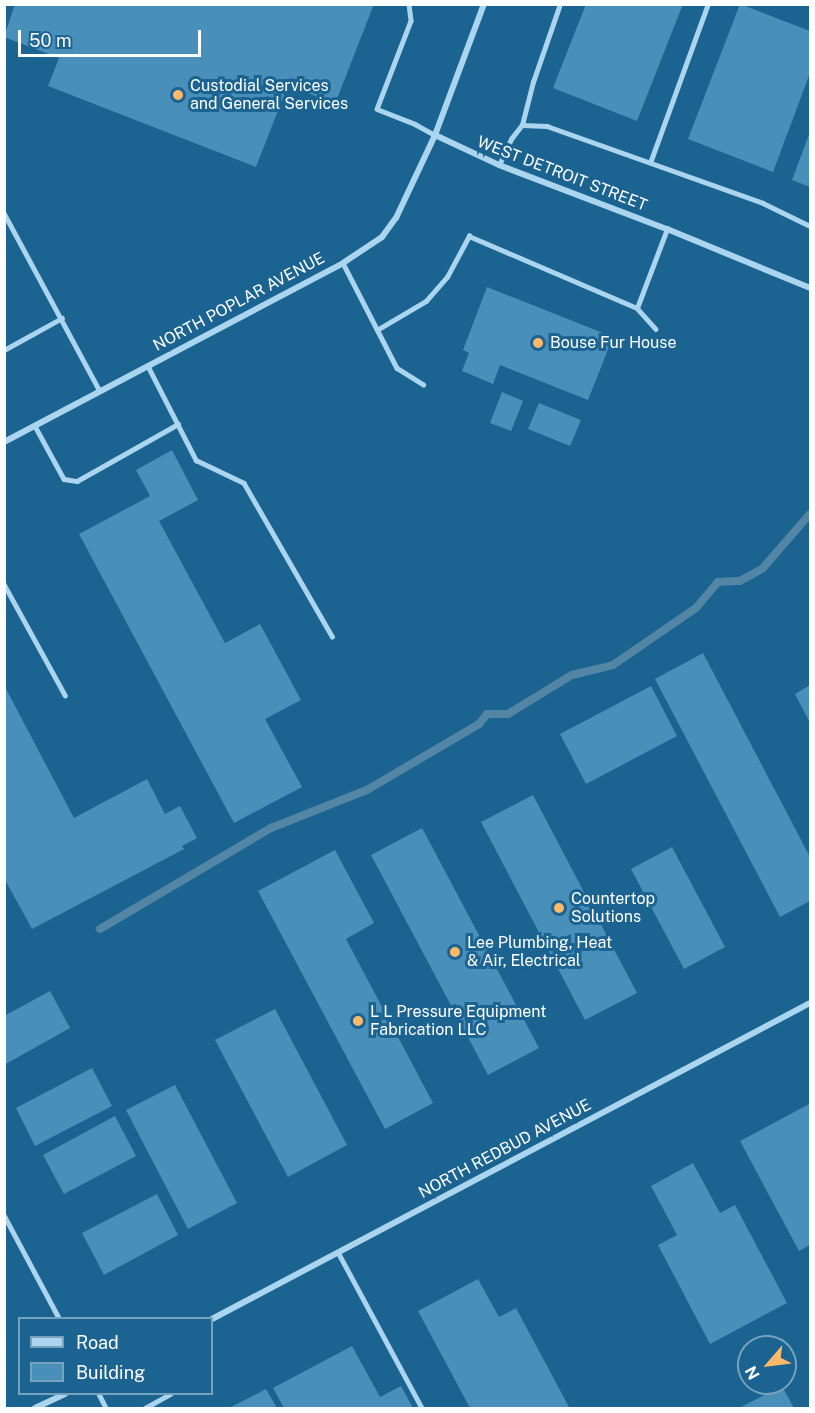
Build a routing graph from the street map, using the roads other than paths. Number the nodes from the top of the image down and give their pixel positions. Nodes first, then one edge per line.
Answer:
1 (409, 4) edge
2 (484, 4) edge
3 (560, 4) edge
4 (708, 4) edge
5 (522, 125) junction
6 (435, 135) junction
7 (650, 163) junction
8 (499, 165) junction
9 (4, 213) edge
10 (810, 226) edge
11 (667, 229) junction
12 (343, 263) junction
13 (810, 288) edge
14 (637, 308) junction
15 (62, 318) junction
16 (656, 329) dead end
17 (377, 330) junction
18 (4, 350) edge
19 (148, 366) junction
20 (423, 384) dead end
21 (100, 391) junction
22 (178, 424) junction
23 (35, 426) junction
24 (4, 442) edge
25 (4, 584) edge
26 (332, 636) dead end
27 (65, 695) dead end
28 (810, 1003) edge
29 (4, 1215) edge
30 (338, 1252) junction
31 (58, 1317) edge
32 (213, 1317) edge
33 (63, 1395) edge
34 (168, 1395) edge
35 (35, 1408) edge
36 (145, 1408) edge
37 (422, 1408) edge

1 - 6 lane
2 - 6 street
3 - 5 lane
4 - 7 lane
5 - 7 lane
5 - 8 lane
6 - 8 street, WEST DETROIT STREET
6 - 12 street, NORTH POPLAR AVENUE
7 - 10 lane
8 - 11 street, WEST DETROIT STREET
9 - 15 lane
11 - 13 street, WEST DETROIT STREET
11 - 14 lane
12 - 17 lane
12 - 19 street, NORTH POPLAR AVENUE
14 - 16 lane
14 - 17 lane
15 - 18 lane
15 - 21 lane
17 - 20 lane
19 - 21 street, NORTH POPLAR AVENUE
19 - 22 lane
21 - 23 street, NORTH POPLAR AVENUE
22 - 23 lane
22 - 26 lane
23 - 24 street, NORTH POPLAR AVENUE
25 - 27 lane
28 - 30 street, NORTH REDBUD AVENUE
29 - 31 lane
30 - 32 street, NORTH REDBUD AVENUE
30 - 37 lane
33 - 35 street
34 - 36 lane

